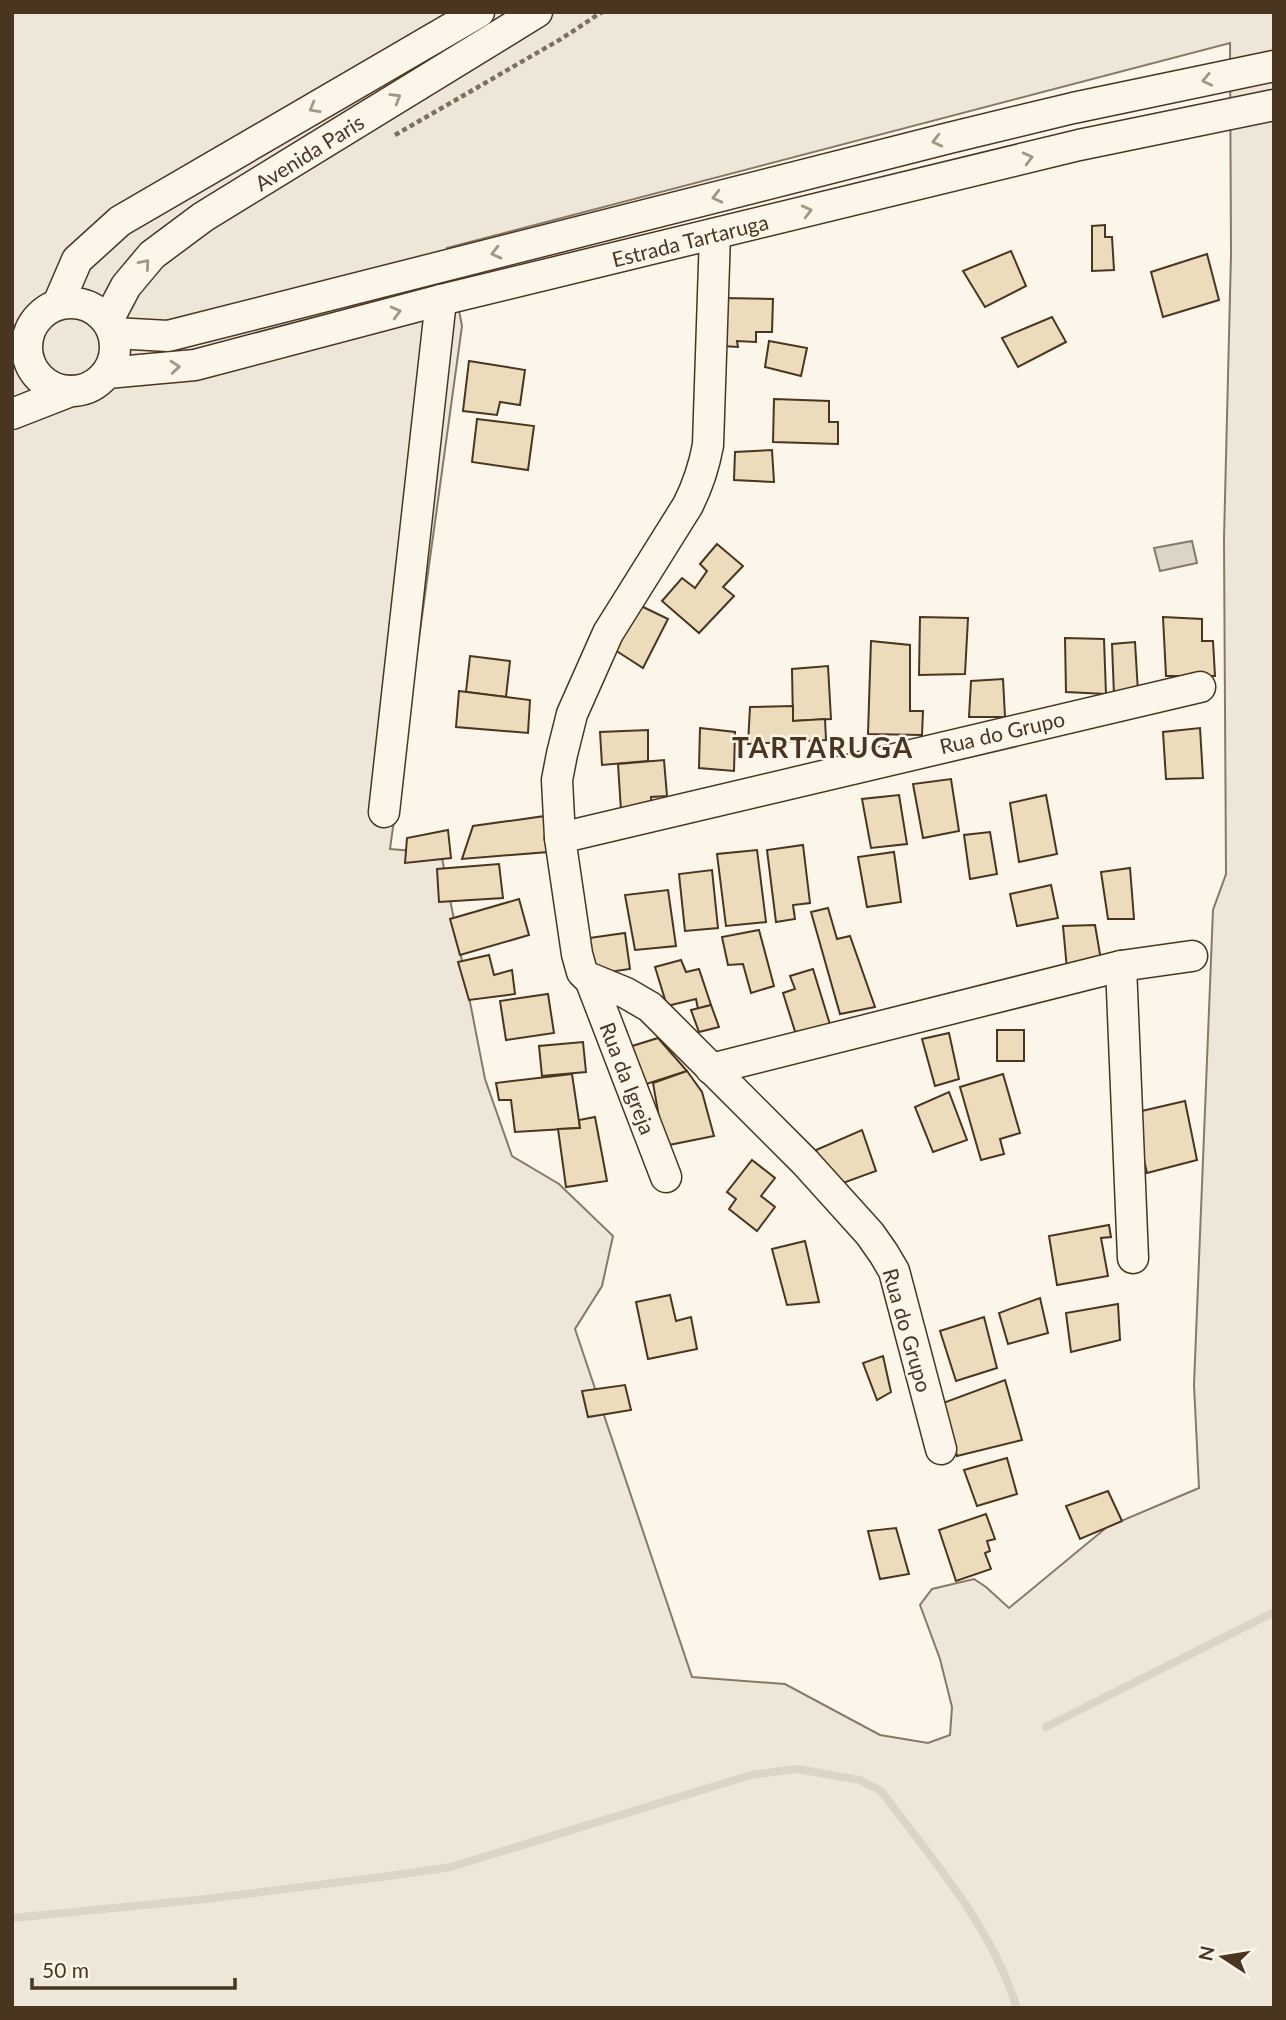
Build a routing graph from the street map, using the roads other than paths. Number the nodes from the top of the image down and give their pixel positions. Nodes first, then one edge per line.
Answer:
1 (479, 12) edge
2 (537, 12) edge
3 (1274, 66) edge
4 (1274, 105) edge
5 (715, 234) junction
6 (440, 300) junction
7 (58, 304) junction
8 (111, 327) junction
9 (20, 353) edge
10 (107, 373) junction
11 (71, 391) junction
12 (12, 414) edge
13 (1200, 687) dead end
14 (384, 812) dead end
15 (560, 838) junction
16 (1192, 956) dead end
17 (1121, 966) junction
18 (590, 979) junction
19 (711, 1069) junction
20 (666, 1177) dead end
21 (1133, 1258) dead end
22 (941, 1449) dead end

1 -> 7 street, Avenida Paris
8 -> 2 street, Avenida Paris
3 -> 8 street, Estrada Tartaruga
5 -> 4 street, Estrada Tartaruga
5 - 6 street, Estrada Tartaruga
5 - 15 street
10 -> 6 street, Estrada Tartaruga
6 - 14 street
7 - 8 street
7 - 9 street
8 - 10 street
9 - 11 street
10 - 11 street
11 - 12 street
13 - 15 street, Rua do Grupo
15 - 18 street
16 - 17 street
17 - 19 street
17 - 21 street
18 - 19 street, Rua do Grupo
18 - 20 street, Rua da Igreja
19 - 22 street, Rua do Grupo

